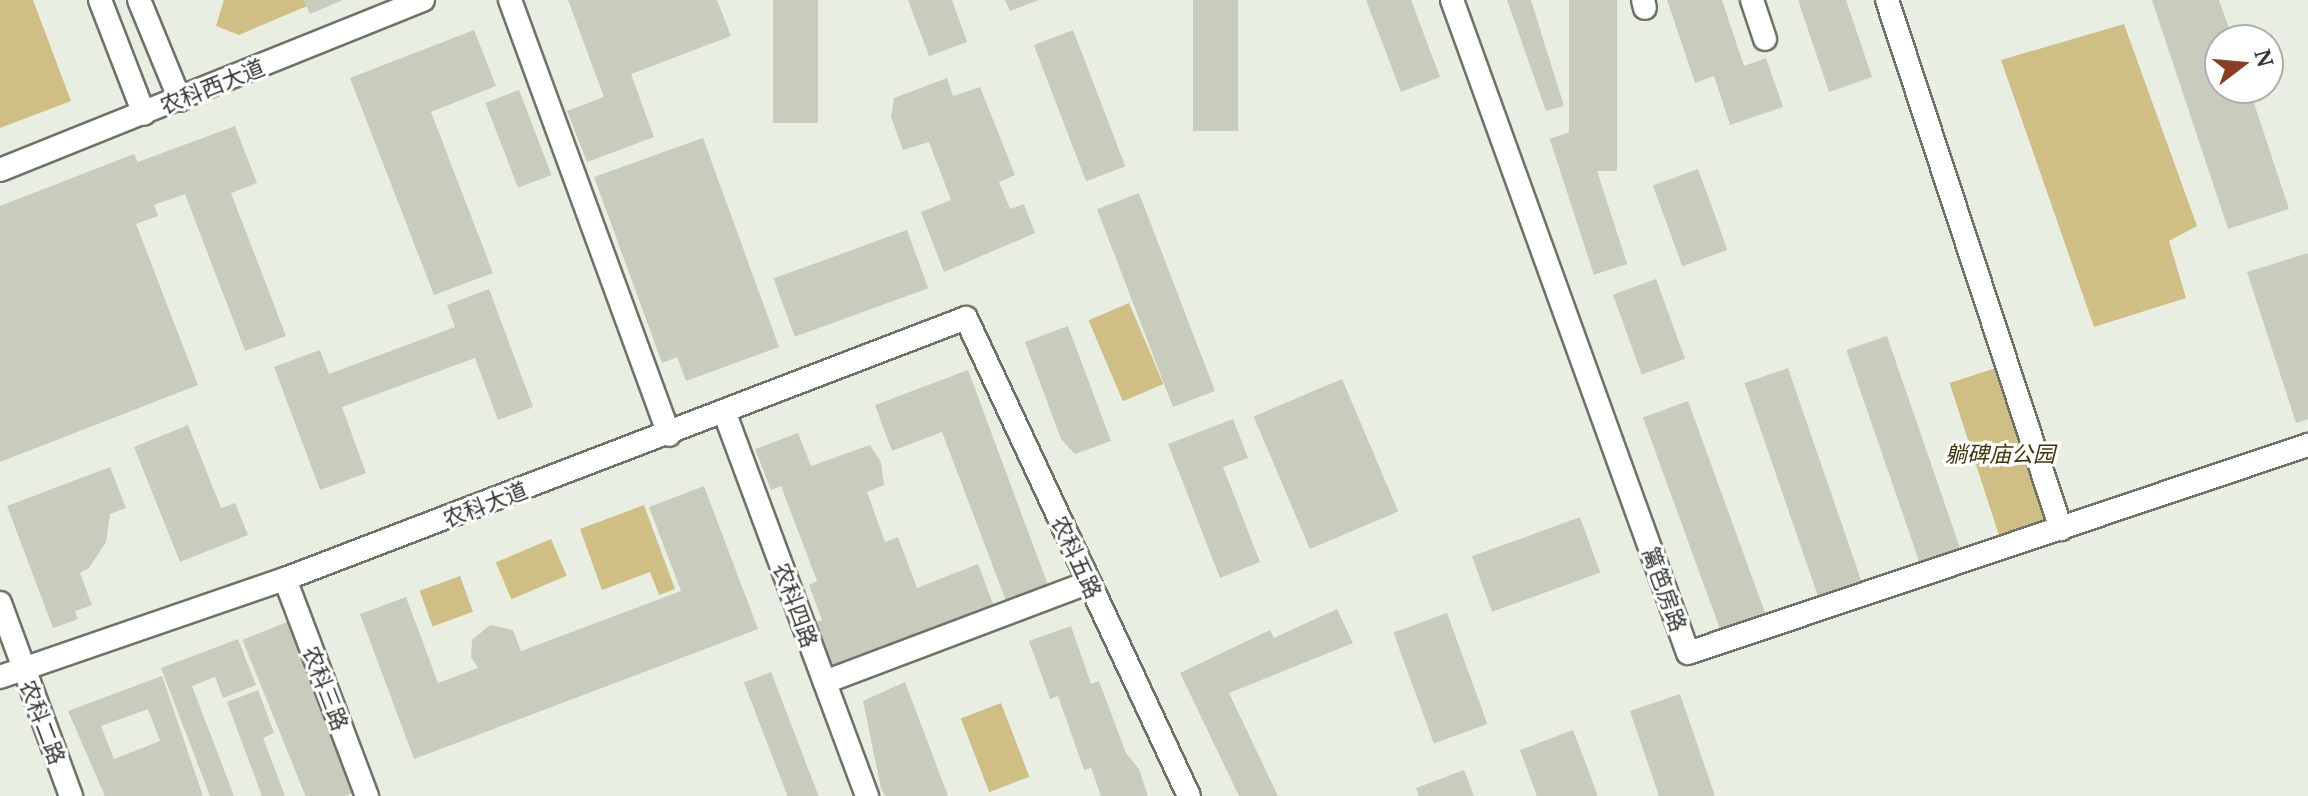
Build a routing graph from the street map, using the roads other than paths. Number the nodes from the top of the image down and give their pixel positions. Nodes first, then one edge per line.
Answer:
1 (100, 0) edge
2 (139, 0) edge
3 (423, 0) edge
4 (510, 0) edge
5 (1452, 0) edge
6 (1752, 0) edge
7 (1887, 0) edge
8 (1765, 39) dead end
9 (180, 100) junction
10 (144, 114) junction
11 (0, 170) edge
12 (966, 318) joint
13 (725, 414) junction
14 (669, 435) junction
15 (2308, 445) edge
16 (2061, 529) junction
17 (285, 579) junction
18 (1089, 582) junction
19 (0, 603) edge
20 (23, 669) junction
21 (0, 677) edge
22 (825, 682) junction
23 (71, 796) edge
24 (367, 796) edge
25 (867, 796) edge
26 (1189, 796) edge

1 - 10 street
2 - 9 street
3 - 9 street, 农科西大道
4 - 14 street
5 - 16 street, 篱笆房路
6 - 8 street
7 - 16 street
9 - 10 street, 农科西大道
10 - 11 street, 农科西大道
12 - 13 street, 农科大道
12 - 18 street, 农科五路
13 - 14 street, 农科大道
13 - 22 street, 农科四路
14 - 17 street, 农科大道
15 - 16 street, 篱笆房路
17 - 20 street, 农科大道
17 - 24 street, 农科三路
18 - 22 street
18 - 26 street, 农科五路
19 - 20 street, 农科二路
20 - 21 street, 农科大道
20 - 23 street, 农科二路
22 - 25 street, 农科四路

